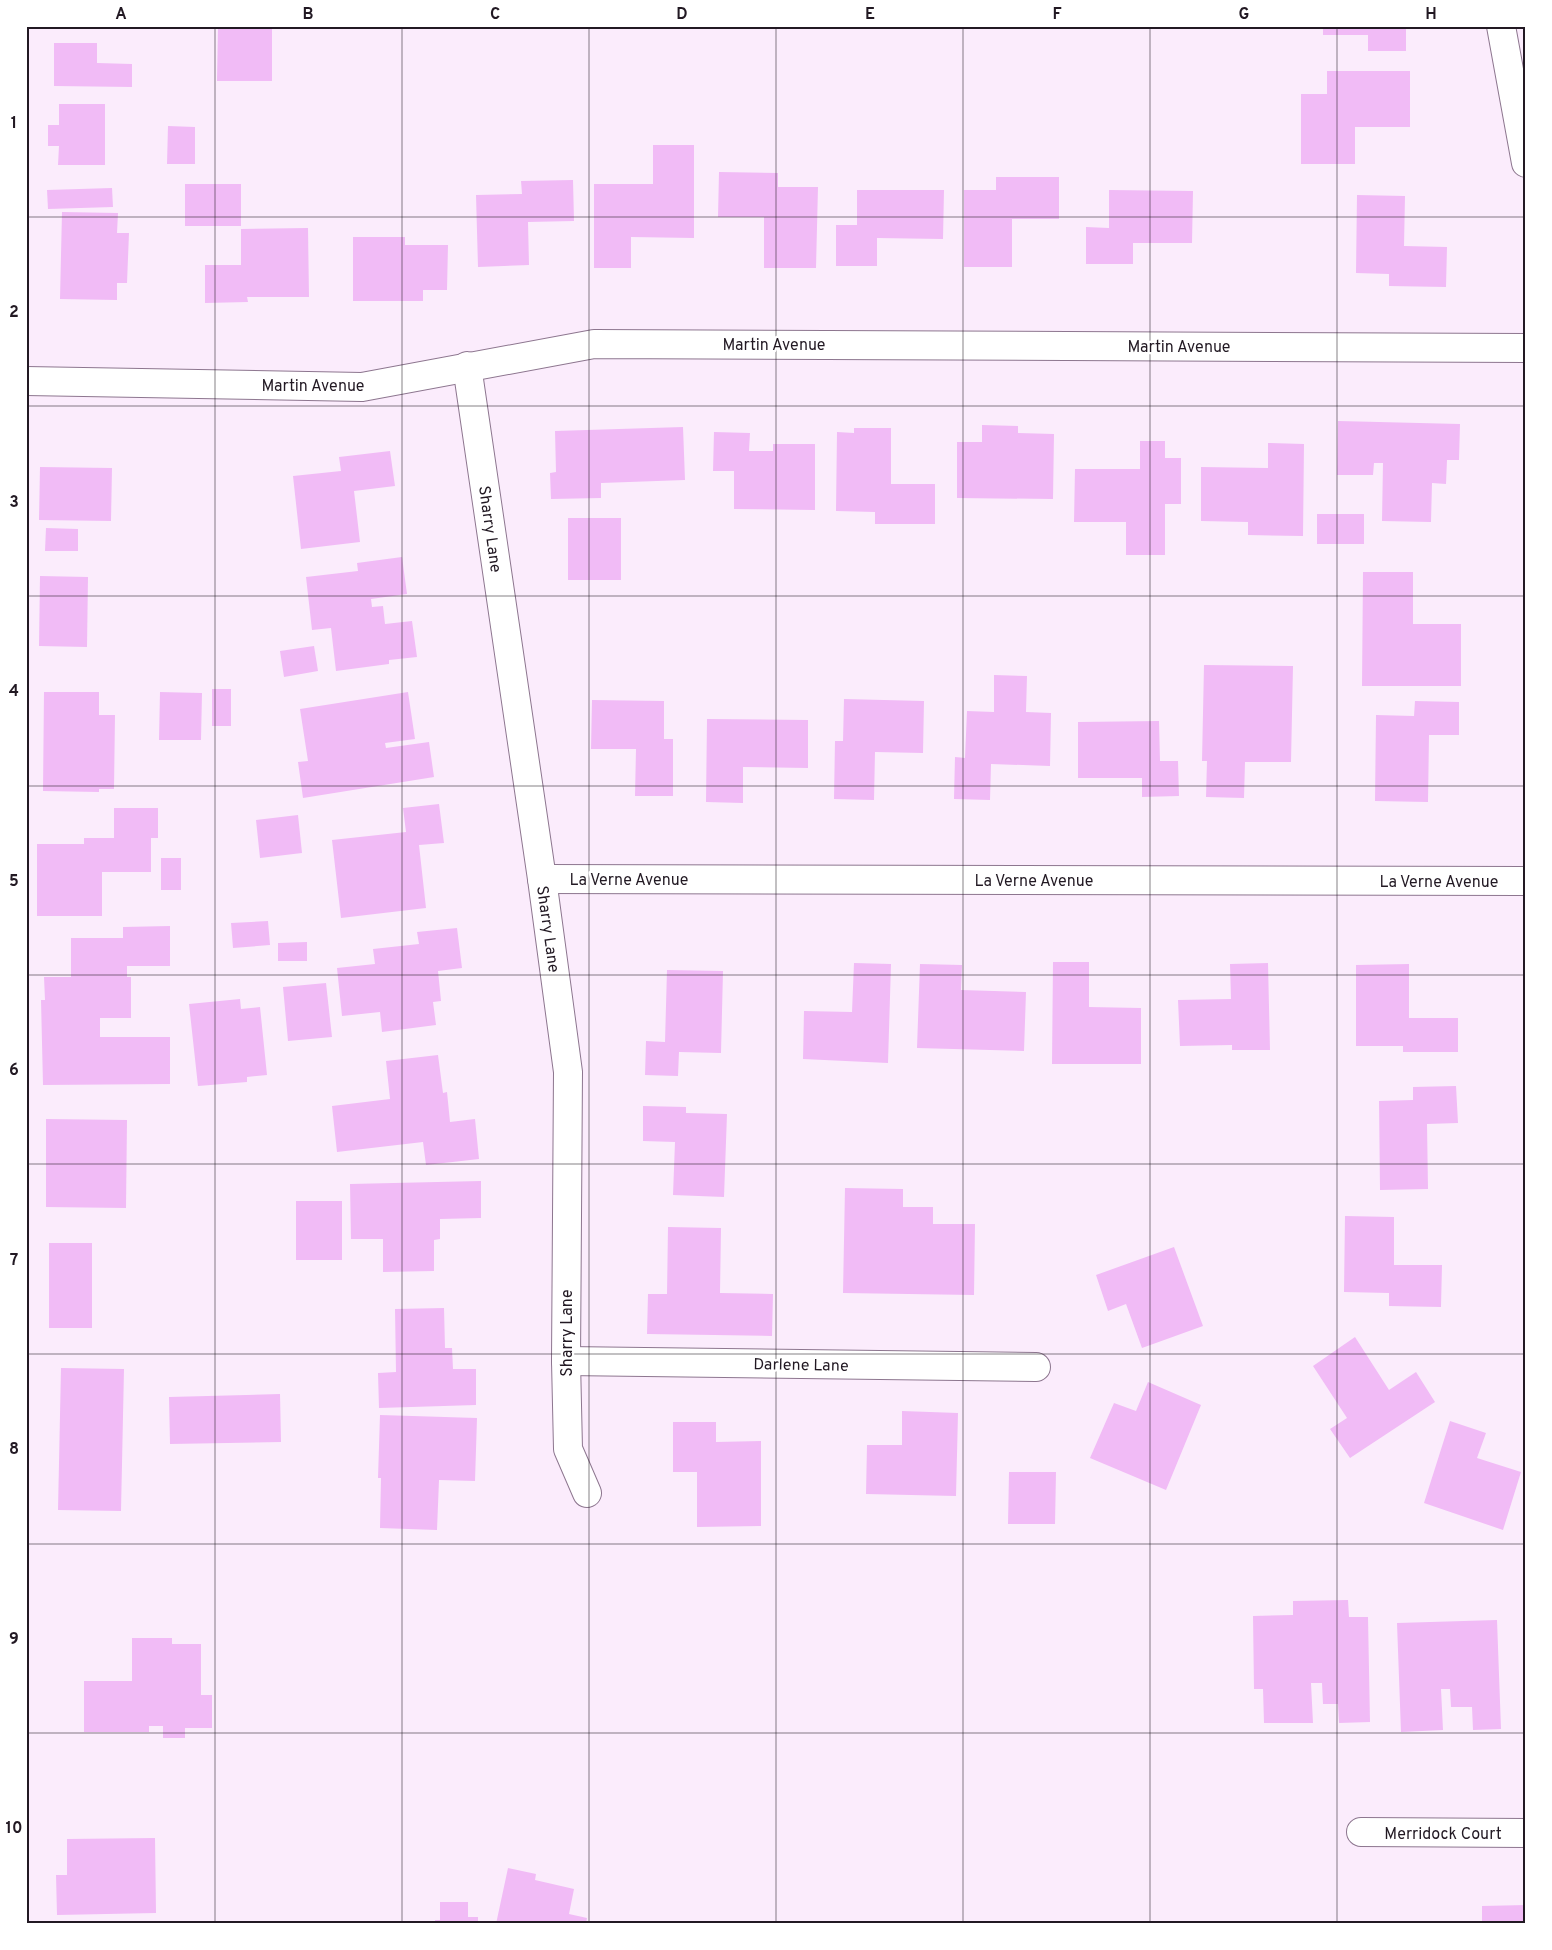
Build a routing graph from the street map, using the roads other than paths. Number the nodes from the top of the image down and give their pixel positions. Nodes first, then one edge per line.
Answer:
1 (1501, 26) edge
2 (1526, 163) edge
3 (1526, 348) edge
4 (467, 366) junction
5 (26, 381) edge
6 (542, 878) junction
7 (1526, 881) edge
8 (566, 1361) junction
9 (1036, 1367) dead end
10 (587, 1493) dead end
11 (1361, 1832) dead end
12 (1526, 1833) edge

1 - 2 street
3 - 4 street, Martin Avenue
4 - 5 street, Martin Avenue
4 - 6 street, Sharry Lane
6 - 7 street, La Verne Avenue
6 - 8 street, Sharry Lane
8 - 9 street, Darlene Lane
8 - 10 street, Sharry Lane
11 - 12 street, Merridock Court

